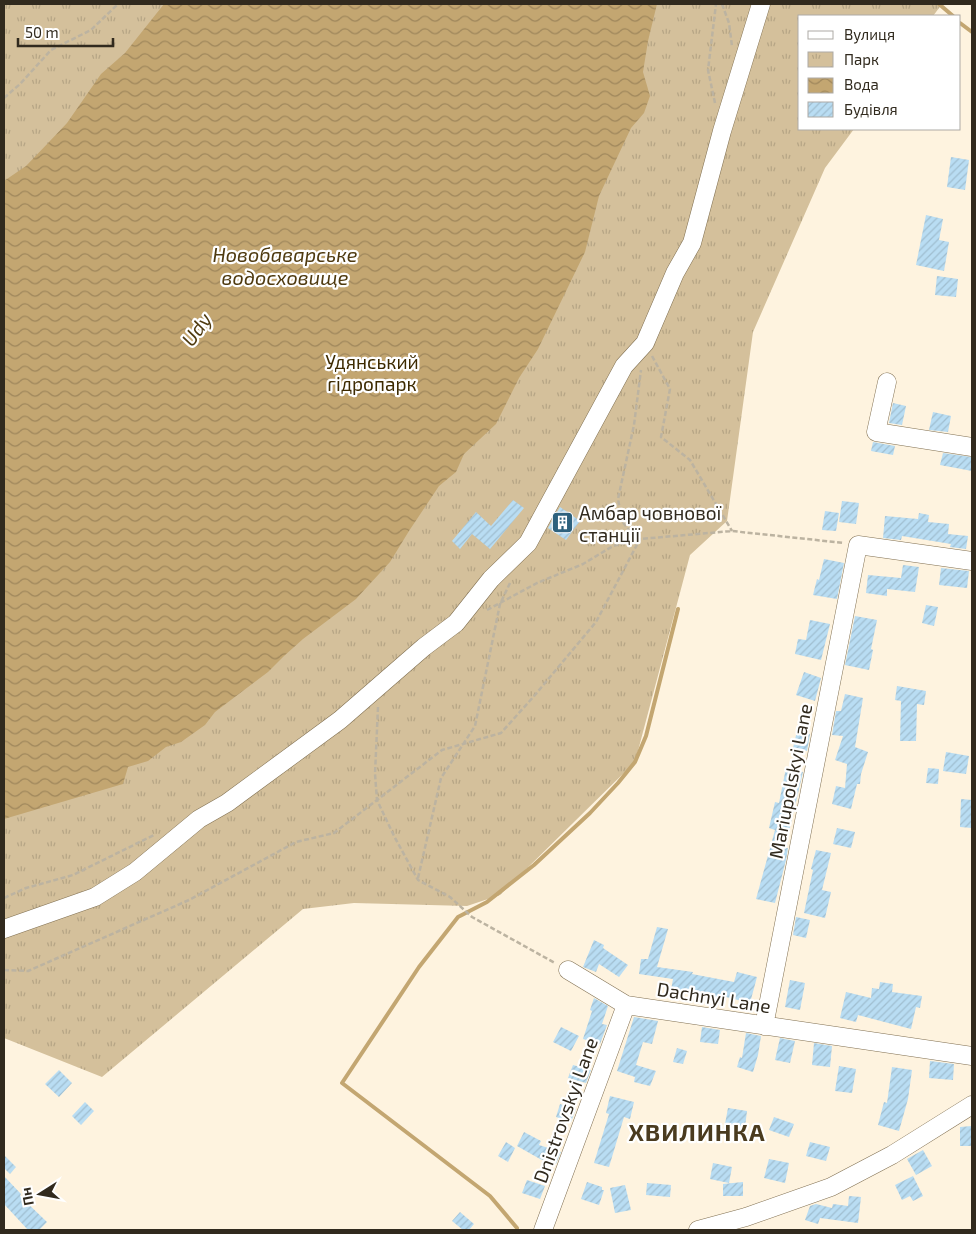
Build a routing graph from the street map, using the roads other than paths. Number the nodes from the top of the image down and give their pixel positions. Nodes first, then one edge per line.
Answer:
1 (761, 4) edge
2 (887, 382) dead end
3 (972, 446) edge
4 (972, 561) edge
5 (4, 928) edge
6 (568, 970) road end
7 (626, 1005) junction
8 (764, 1026) junction
9 (972, 1056) edge
10 (972, 1105) edge
11 (544, 1230) edge
12 (698, 1230) edge

1 - 5 street
2 - 3 street
4 - 8 street, Mariupolskyi Lane
6 - 7 street, Dachnyi Lane
7 - 8 street, Dachnyi Lane
7 - 11 street, Dnistrovskyi Lane
8 - 9 street, Dachnyi Lane
10 - 12 street

